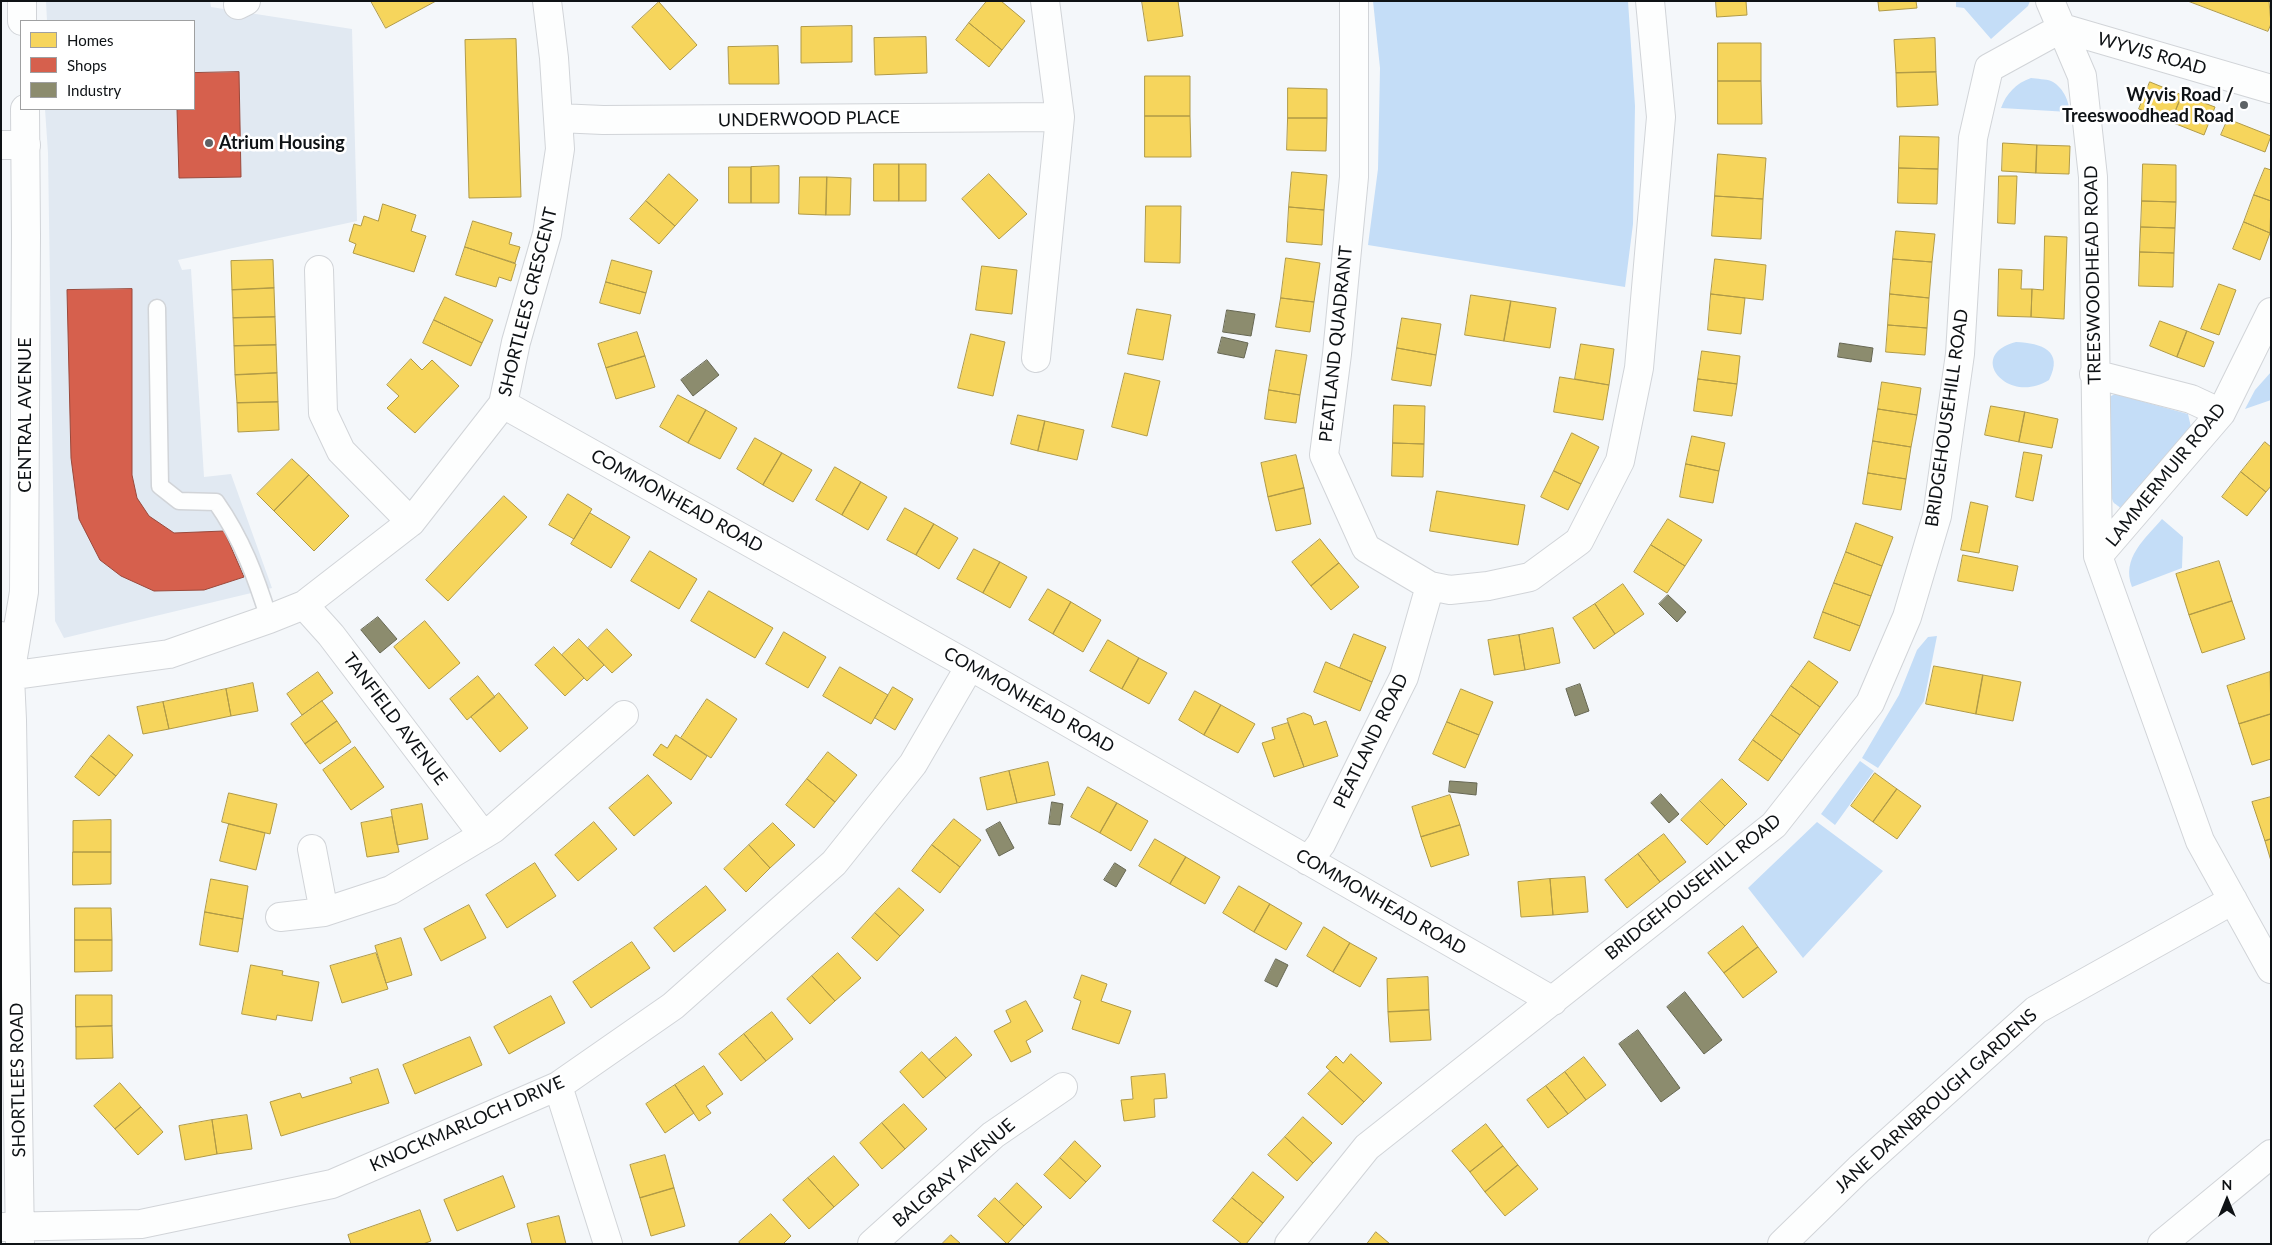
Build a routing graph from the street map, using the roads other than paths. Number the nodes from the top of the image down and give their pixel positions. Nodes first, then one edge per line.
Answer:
1 (22, 1) edge
2 (547, 1) edge
3 (1045, 1) edge
4 (1354, 1) edge
5 (1650, 1) edge
6 (2050, 1) edge
7 (22, 20) edge
8 (2062, 28) junction
9 (2271, 89) edge
10 (25, 110) edge
11 (558, 118) junction
12 (1060, 118) junction
13 (13, 145) edge
14 (319, 270) dead end
15 (157, 308) dead end
16 (2267, 329) edge
17 (1036, 358) dead end
18 (2094, 374) junction
19 (503, 404) junction
20 (2221, 413) junction
21 (411, 522) junction
22 (2098, 556) junction
23 (1430, 586) junction
24 (304, 605) junction
25 (269, 619) junction
26 (1, 636) edge
27 (970, 666) junction
28 (6, 677) edge
29 (624, 715) dead end
30 (483, 835) junction
31 (312, 849) dead end
32 (1308, 861) junction
33 (2233, 900) junction
34 (324, 912) junction
35 (280, 917) dead end
36 (2271, 969) edge
37 (1553, 1001) junction
38 (558, 1086) junction
39 (1063, 1087) dead end
40 (2271, 1154) edge
41 (14, 1232) edge
42 (608, 1244) edge
43 (872, 1244) edge
44 (1289, 1244) edge
45 (1782, 1244) edge
46 (2162, 1244) edge

1 - 7 street
2 - 11 street, SHORTLEES CRESCENT
3 - 12 street
4 - 23 street, PEATLAND QUADRANT
5 - 23 street, PEATLAND QUADRANT
6 - 8 street, TREESWOODHEAD ROAD
8 - 9 street, WYVIS ROAD
8 - 18 street, TREESWOODHEAD ROAD
8 - 37 street, BRIDGEHOUSEHILL ROAD
10 - 13 street, CENTRAL AVENUE
11 - 12 street, UNDERWOOD PLACE
11 - 19 street, SHORTLEES CRESCENT
12 - 17 street
13 - 28 street, CENTRAL AVENUE
14 - 21 street
15 - 25 lane
16 - 20 street, LAMMERMUIR ROAD
18 - 20 street
18 - 22 street, TREESWOODHEAD ROAD
19 - 21 street, SHORTLEES CRESCENT
19 - 27 street, COMMONHEAD ROAD
20 - 22 street, LAMMERMUIR ROAD
21 - 24 street, SHORTLEES CRESCENT
22 - 33 street, TREESWOODHEAD ROAD
23 - 32 street, PEATLAND ROAD
24 - 25 street, SHORTLEES CRESCENT
24 - 30 street, TANFIELD AVENUE
25 - 28 street, SHORTLEES CRESCENT
26 - 28 street
27 - 32 street, COMMONHEAD ROAD
27 - 38 street, KNOCKMARLOCH DRIVE
28 - 41 street, SHORTLEES ROAD
29 - 30 street
30 - 34 street
31 - 34 street
32 - 37 street, COMMONHEAD ROAD
33 - 36 street, TREESWOODHEAD ROAD
33 - 45 street, JANE DARNBROUGH GARDENS
34 - 35 street
37 - 44 street, BRIDGEHOUSEHILL ROAD
38 - 41 street, KNOCKMARLOCH DRIVE
38 - 42 street
39 - 43 street, BALGRAY AVENUE
40 - 46 street

